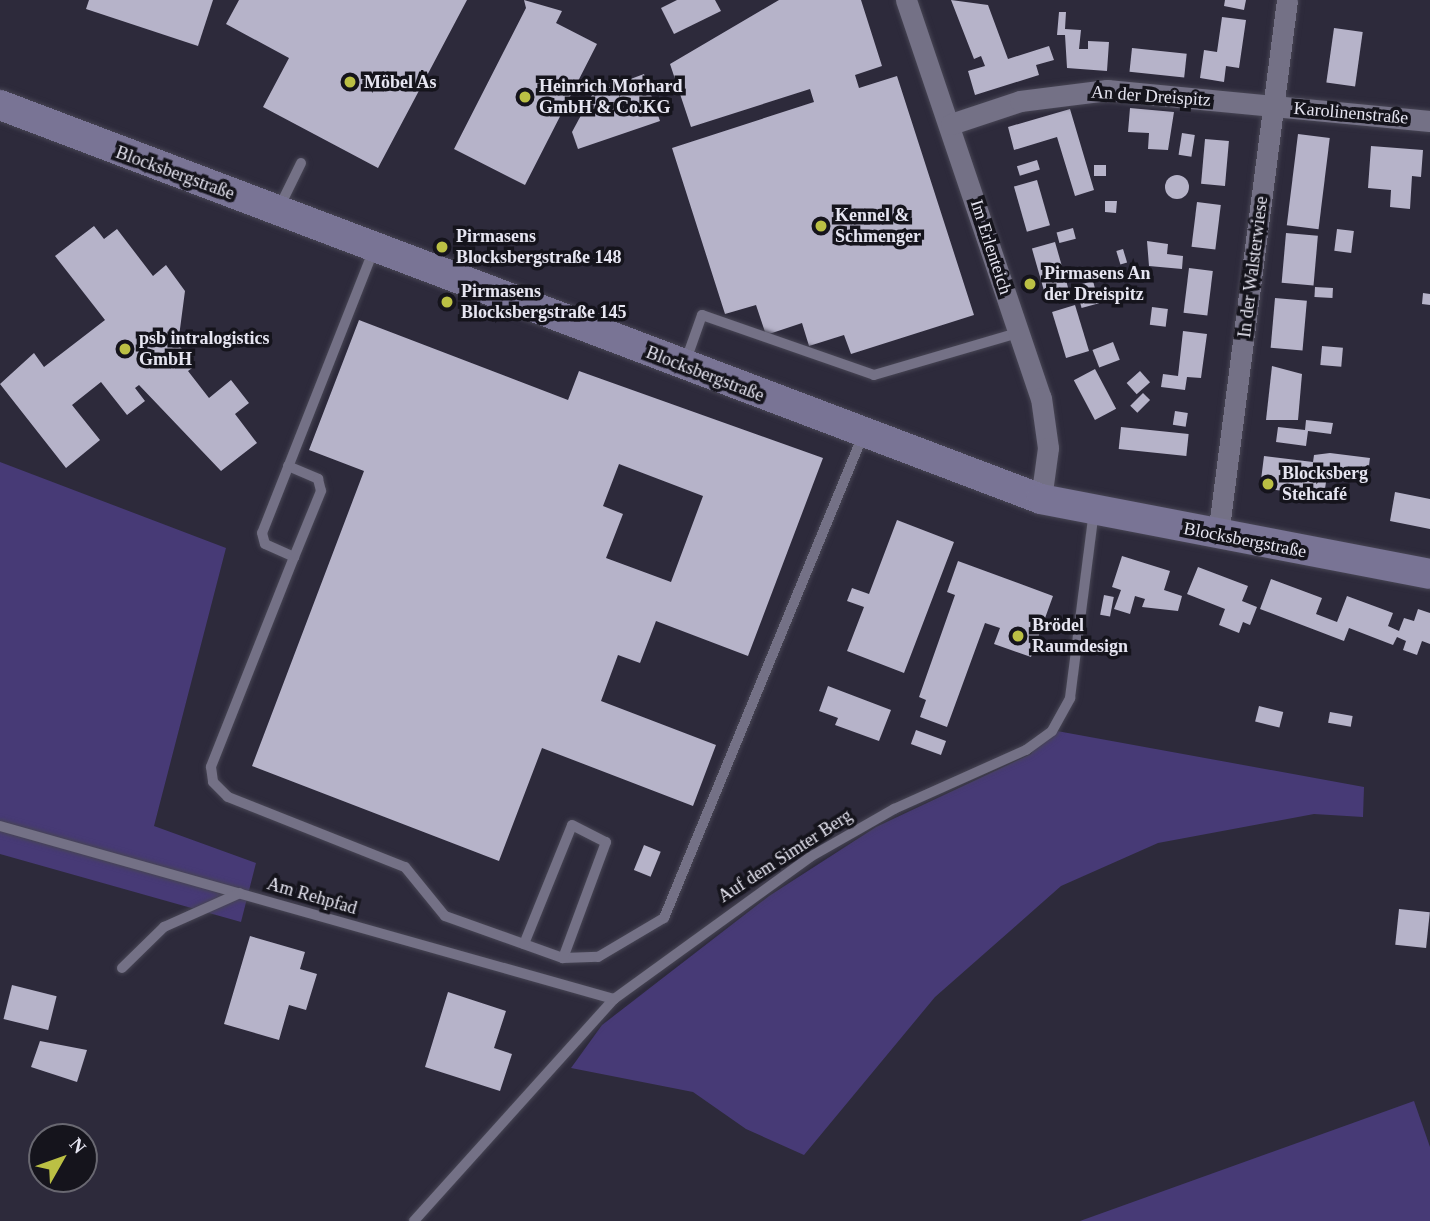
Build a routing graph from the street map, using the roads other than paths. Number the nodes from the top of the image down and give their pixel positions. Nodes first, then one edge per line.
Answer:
1 (906, 0) edge
2 (1287, 0) edge
3 (0, 104) edge
4 (1271, 105) junction
5 (1430, 121) edge
6 (951, 124) junction
7 (301, 163) dead end
8 (278, 211) junction
9 (374, 248) junction
10 (1018, 333) junction
11 (684, 366) junction
12 (863, 435) junction
13 (288, 466) junction
14 (1041, 499) junction
15 (1094, 511) junction
16 (1218, 535) junction
17 (294, 557) junction
18 (1430, 574) edge
19 (0, 826) edge
20 (240, 893) junction
21 (524, 944) junction
22 (563, 958) junction
23 (122, 968) dead end
24 (614, 999) junction
25 (414, 1221) edge

1 - 6 street, Im Erlenteich
2 - 4 street, In der Walsterwiese
3 - 8 main road, Blocksbergstraße
4 - 5 street, Karolinenstraße
4 - 6 street, An der Dreispitz
4 - 16 street, In der Walsterwiese
6 - 10 street, Im Erlenteich
7 - 8 lane
8 - 9 main road, Blocksbergstraße
9 - 11 main road, Blocksbergstraße
9 - 13 lane
10 - 11 lane
10 - 14 street, Im Erlenteich
11 - 12 main road, Blocksbergstraße
12 - 14 main road, Blocksbergstraße
12 - 22 lane
13 - 17 lane
13 - 17 lane
14 - 15 main road, Blocksbergstraße
15 - 16 main road, Blocksbergstraße
15 - 24 lane, Auf dem Simter Berg
16 - 18 main road, Blocksbergstraße
17 - 21 lane
19 - 20 lane, Am Rehpfad
20 - 23 lane
20 - 24 lane, Am Rehpfad
21 - 22 lane
21 - 22 lane
24 - 25 lane, Auf dem Simter Berg

